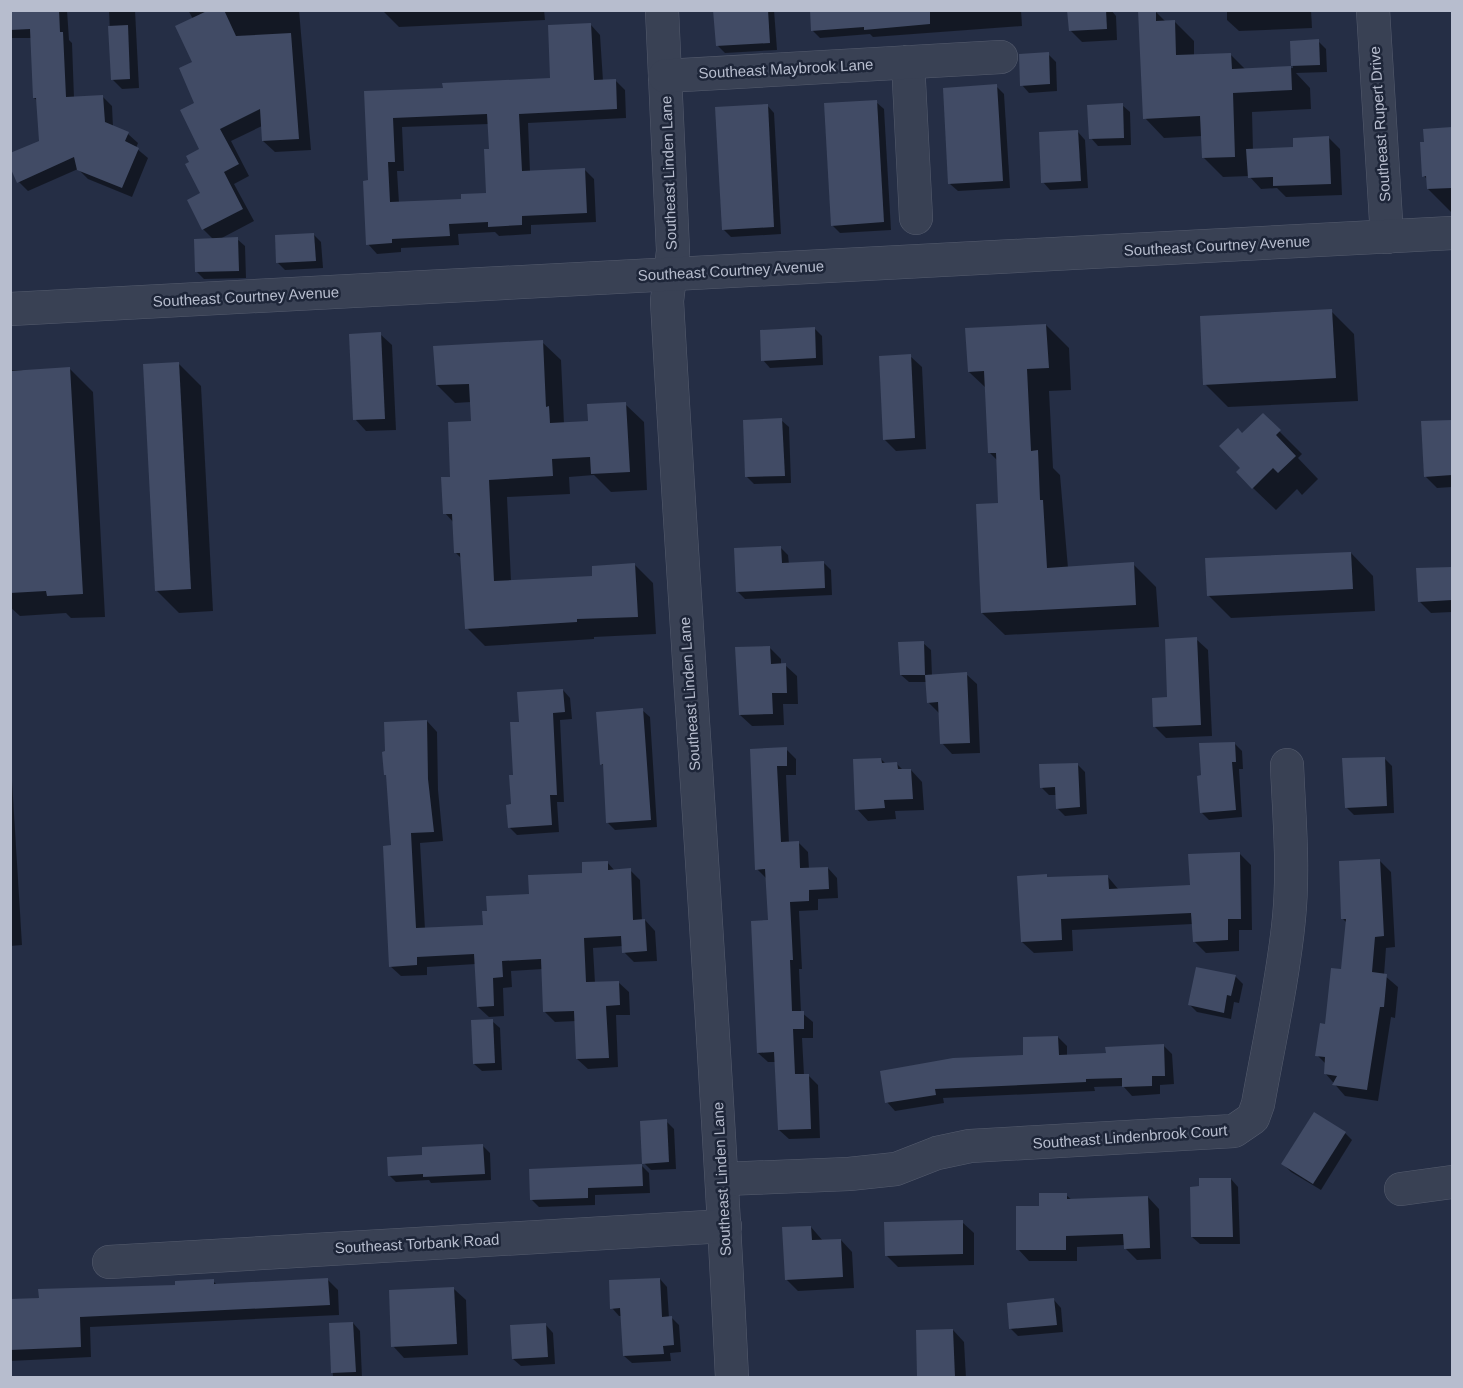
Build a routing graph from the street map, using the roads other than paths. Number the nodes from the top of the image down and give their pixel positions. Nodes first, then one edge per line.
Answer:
1 (662, 10) edge
2 (1373, 10) edge
3 (1001, 57) dead end
4 (908, 62) junction
5 (665, 76) junction
6 (916, 218) dead end
7 (1452, 233) edge
8 (1387, 237) junction
9 (670, 275) junction
10 (10, 309) edge
11 (1287, 765) dead end
12 (723, 1179) junction
13 (1452, 1182) edge
14 (1401, 1189) dead end
15 (725, 1226) junction
16 (109, 1262) dead end
17 (732, 1377) edge

1 - 5 street, Southeast Linden Lane
2 - 8 street, Southeast Rupert Drive
3 - 4 street, Southeast Maybrook Lane
4 - 5 street, Southeast Maybrook Lane
4 - 6 street
5 - 9 street, Southeast Linden Lane
7 - 8 street, Southeast Courtney Avenue
8 - 9 street, Southeast Courtney Avenue
9 - 10 street, Southeast Courtney Avenue
9 - 12 street, Southeast Linden Lane
11 - 12 street, Southeast Lindenbrook Court
12 - 15 street, Southeast Linden Lane
13 - 14 street
15 - 16 street, Southeast Torbank Road
15 - 17 street, Southeast Linden Lane

